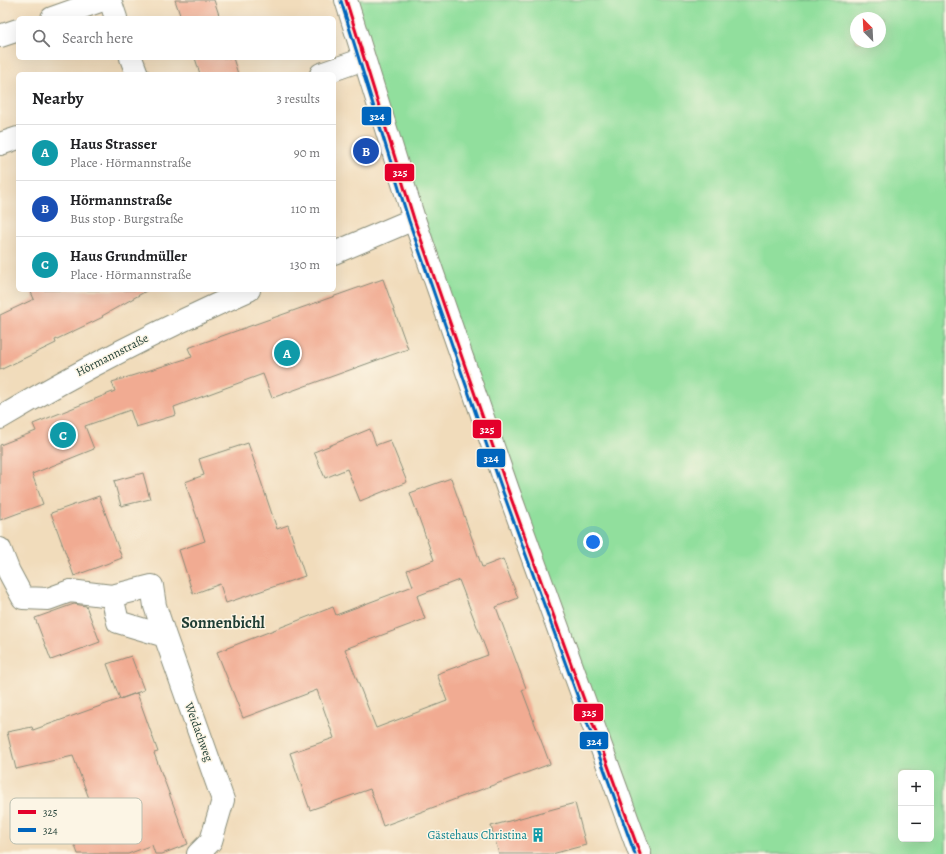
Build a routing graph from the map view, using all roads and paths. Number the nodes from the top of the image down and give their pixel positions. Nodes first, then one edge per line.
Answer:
1 (103, 0) edge
2 (110, 0) edge
3 (346, 0) edge
4 (58, 16) edge
5 (115, 16) edge
6 (16, 31) edge
7 (0, 36) edge
8 (364, 59) junction
9 (132, 60) edge
10 (136, 72) edge
11 (327, 72) edge
12 (16, 139) edge
13 (0, 144) edge
14 (414, 219) junction
15 (336, 252) edge
16 (244, 292) edge
17 (0, 418) edge
18 (0, 549) edge
19 (112, 596) junction
20 (165, 636) junction
21 (198, 854) edge
22 (640, 854) edge

1 - 4 main road
2 - 5 main road
3 - 8 main road
6 - 7 main road
8 - 11 main road
8 - 14 main road
9 - 10 main road
12 - 13 main road
14 - 15 main road
14 - 22 main road
16 - 17 main road, Hörmannstraße
18 - 19 main road
19 - 20 main road
19 - 20 main road, Weidachweg
20 - 21 main road, Weidachweg

